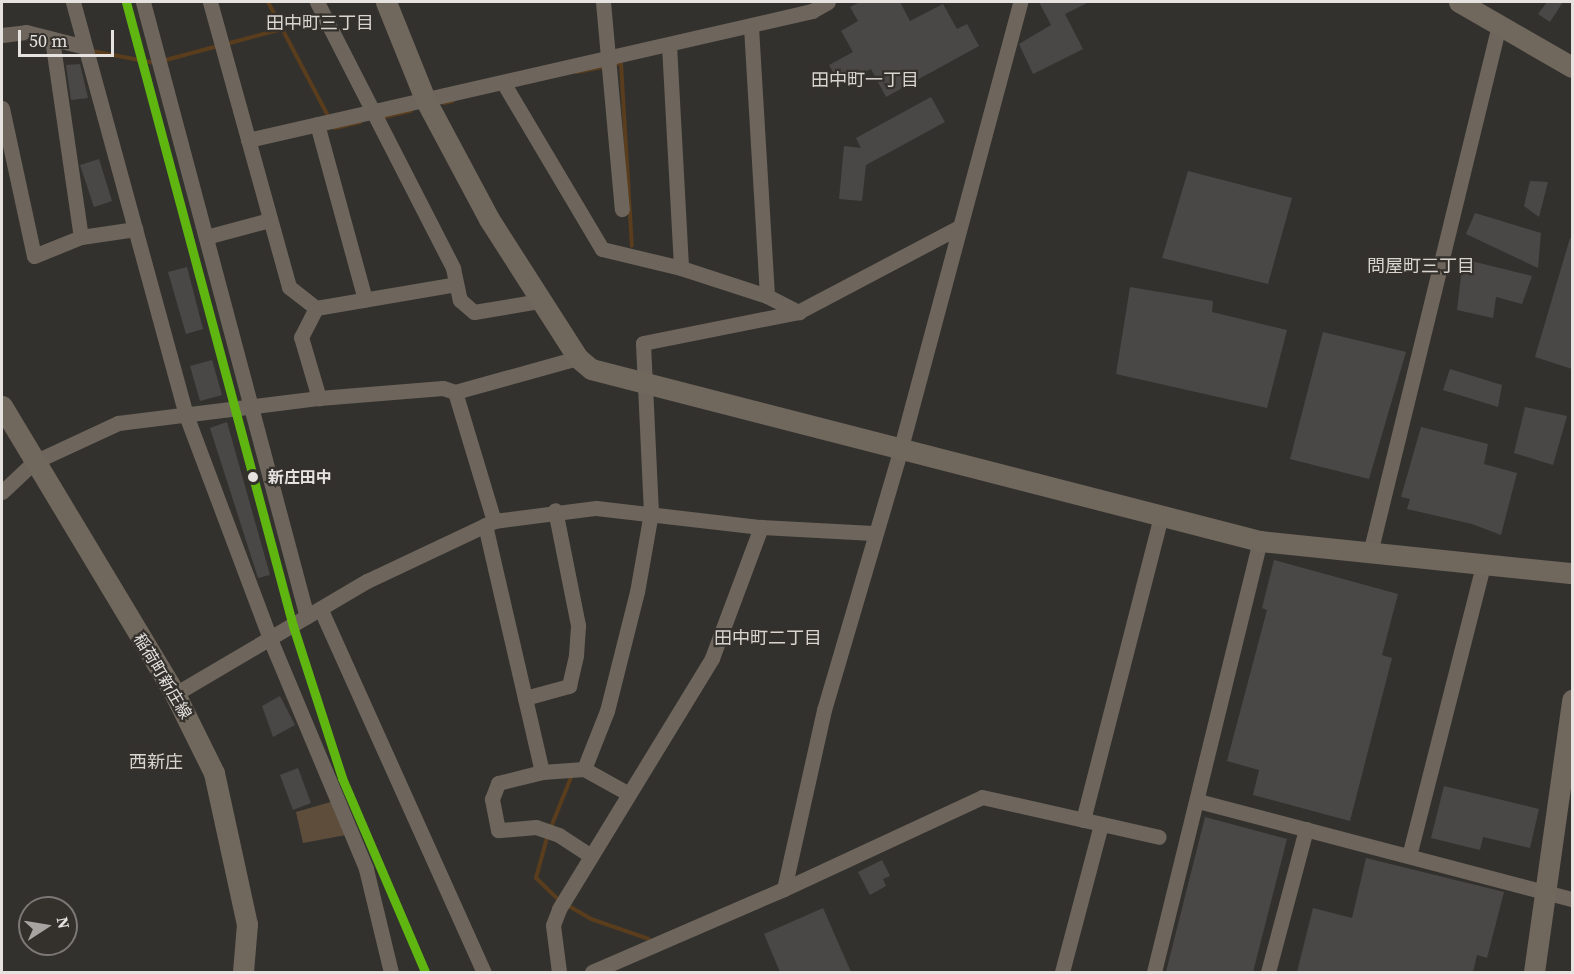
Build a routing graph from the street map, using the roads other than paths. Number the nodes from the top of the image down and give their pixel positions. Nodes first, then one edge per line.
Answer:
1 (73, 2) edge
2 (143, 2) edge
3 (210, 2) edge
4 (317, 2) edge
5 (386, 2) edge
6 (603, 2) edge
7 (828, 2) edge
8 (1020, 2) edge
9 (1459, 2) edge
10 (751, 25) junction
11 (1499, 25) junction
12 (2, 35) edge
13 (52, 39) junction
14 (669, 45) junction
15 (85, 47) junction
16 (610, 59) junction
17 (1572, 67) edge
18 (504, 84) junction
19 (425, 99) junction
20 (2, 108) edge
21 (369, 112) junction
22 (317, 124) junction
23 (248, 140) junction
24 (622, 209) dead end
25 (270, 220) junction
26 (959, 227) junction
27 (135, 229) junction
28 (81, 237) junction
29 (206, 237) junction
30 (681, 267) junction
31 (456, 284) junction
32 (767, 296) junction
33 (365, 300) junction
34 (540, 301) junction
35 (316, 308) junction
36 (799, 312) junction
37 (578, 358) junction
38 (645, 383) junction
39 (455, 392) junction
40 (319, 398) junction
41 (2, 406) edge
42 (251, 406) junction
43 (186, 416) junction
44 (900, 451) junction
45 (34, 462) junction
46 (2, 492) edge
47 (555, 510) junction
48 (651, 513) junction
49 (1161, 517) junction
50 (490, 523) junction
51 (761, 527) junction
52 (873, 533) junction
53 (1260, 542) junction
54 (1370, 553) junction
55 (1484, 562) junction
56 (1572, 573) edge
57 (321, 610) junction
58 (307, 617) junction
59 (270, 639) junction
60 (175, 694) junction
61 (525, 698) junction
62 (1572, 700) edge
63 (584, 769) junction
64 (542, 772) junction
65 (629, 794) junction
66 (1198, 801) junction
67 (1083, 820) junction
68 (1101, 824) junction
69 (1306, 829) junction
70 (1159, 837) dead end
71 (591, 856) junction
72 (1409, 856) junction
73 (784, 889) junction
74 (1545, 892) junction
75 (1572, 899) edge
76 (243, 972) edge
77 (391, 972) edge
78 (484, 972) edge
79 (559, 972) edge
80 (592, 972) edge
81 (1062, 972) edge
82 (1154, 972) edge
83 (1268, 972) edge
84 (1534, 972) edge

1 - 15 street
2 - 29 street
3 - 23 street
4 - 21 street
5 - 19 street
6 - 16 street
7 - 10 street
8 - 26 street
9 - 11 street
10 - 14 street
10 - 32 street
11 - 17 street
11 - 54 street
12 - 13 street
13 - 15 street
13 - 28 street
14 - 16 street
14 - 30 street
15 - 27 street
16 - 18 street
16 - 24 street
18 - 19 street
18 - 30 street
19 - 21 street
19 - 34 street
20 - 28 street
21 - 22 street
21 - 31 street
22 - 23 street
22 - 33 street
23 - 25 street
25 - 29 street
25 - 35 street
26 - 36 street
26 - 44 street
27 - 28 street
27 - 43 street
29 - 42 street
30 - 32 street
31 - 33 street
31 - 34 street
32 - 36 street
33 - 35 street
34 - 37 street
35 - 40 street
36 - 38 street
37 - 38 street
37 - 39 street
38 - 44 street
38 - 48 street
39 - 40 street
39 - 50 street
40 - 42 street
41 - 45 street, 稲荷町新庄線
42 - 43 street
42 - 58 street
43 - 45 street
43 - 59 street
44 - 49 street
44 - 52 street
45 - 46 street
45 - 60 street, 稲荷町新庄線
47 - 48 street
47 - 50 street
47 - 61 street
48 - 51 street
48 - 63 street
49 - 53 street
49 - 67 street
50 - 57 street
50 - 61 street
51 - 52 street
51 - 65 street
52 - 73 street
53 - 54 street
53 - 66 street
54 - 55 street
55 - 56 street
55 - 72 street
57 - 58 street
57 - 78 street
58 - 59 street
59 - 60 street
59 - 77 street
60 - 76 street, 稲荷町新庄線
61 - 64 street
62 - 74 street
63 - 64 street
63 - 65 street
64 - 71 street
65 - 71 street
66 - 69 street
66 - 82 street
67 - 68 street
67 - 73 street
68 - 70 street
68 - 81 street
69 - 72 street
69 - 83 street
71 - 79 street
72 - 74 street
73 - 80 street
74 - 75 street
74 - 84 street

